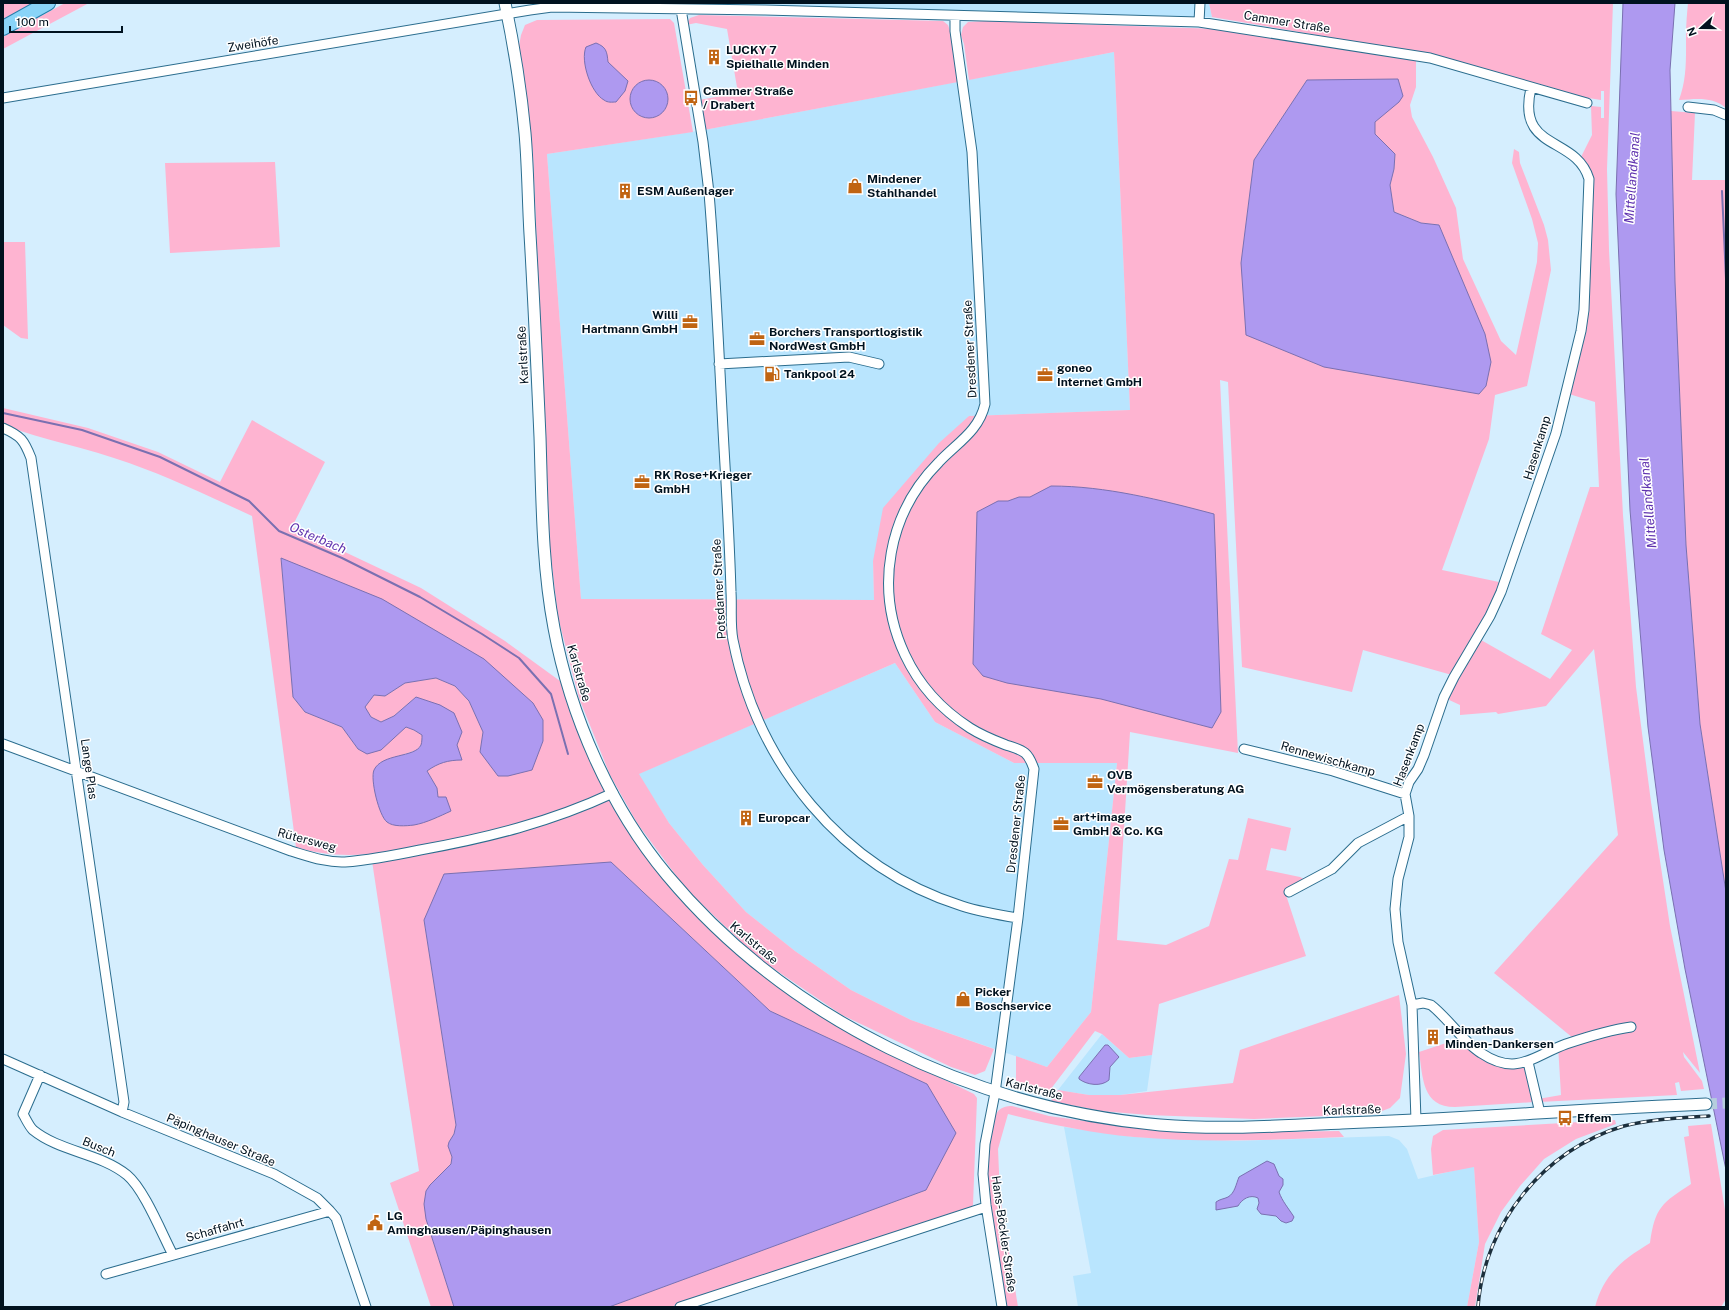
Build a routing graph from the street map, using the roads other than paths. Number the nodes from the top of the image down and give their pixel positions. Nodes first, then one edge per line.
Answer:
1 (48, 3) edge
2 (1200, 3) edge
3 (506, 8) edge
4 (681, 9) junction
5 (955, 16) junction
6 (1199, 22) junction
7 (3, 28) edge
8 (1531, 88) junction
9 (3, 98) edge
10 (1587, 103) dead end
11 (1688, 107) dead end
12 (1726, 116) edge
13 (719, 364) junction
14 (879, 364) dead end
15 (3, 428) edge
16 (3, 744) edge
17 (1244, 750) dead end
18 (77, 772) junction
19 (613, 793) junction
20 (1405, 794) junction
21 (1409, 816) junction
22 (1289, 892) dead end
23 (1018, 918) junction
24 (1412, 1005) junction
25 (1631, 1027) dead end
26 (3, 1059) edge
27 (1528, 1062) junction
28 (40, 1075) junction
29 (995, 1093) junction
30 (1706, 1104) tunnel mouth
31 (122, 1112) junction
32 (1540, 1113) junction
33 (1416, 1120) junction
34 (986, 1207) junction
35 (330, 1211) junction
36 (173, 1255) junction
37 (106, 1274) dead end
38 (366, 1307) edge
39 (680, 1307) edge
40 (1002, 1307) edge

1 - 7 main road
2 - 6 street
3 - 4 street, Cammer Straße
3 - 9 street, Zweihöfe
3 - 19 street, Karlstraße
4 - 5 street, Cammer Straße
4 - 13 street, Potsdamer Straße
5 - 6 street, Cammer Straße
5 - 23 street, Dresdener Straße
6 - 8 street, Cammer Straße
8 - 10 street, Cammer Straße
8 - 20 street, Hasenkamp
11 - 12 street
13 - 14 street
13 - 23 street, Potsdamer Straße
15 - 18 street, Lange Plas
16 - 18 street, Rütersweg
17 - 20 street, Rennewischkamp
18 - 19 street, Rütersweg
18 - 31 street, Lange Plas
19 - 29 street, Karlstraße
20 - 21 street, Hasenkamp
21 - 22 street
21 - 24 street, Hasenkamp
23 - 29 street
24 - 27 street
24 - 33 street, Hasenkamp
25 - 27 street
26 - 28 street, Päpinghauser Straße
27 - 32 street
28 - 31 street, Päpinghauser Straße
28 - 36 street, Busch
29 - 33 street, Karlstraße
29 - 34 street, Hans-Böckler-Straße
30 - 32 street, Karlstraße
31 - 35 street, Päpinghauser Straße
32 - 33 street, Karlstraße
34 - 39 street
34 - 40 street, Hans-Böckler-Straße
35 - 36 street, Schaffahrt
35 - 38 street, Päpinghauser Straße
36 - 37 street, Schaffahrt

